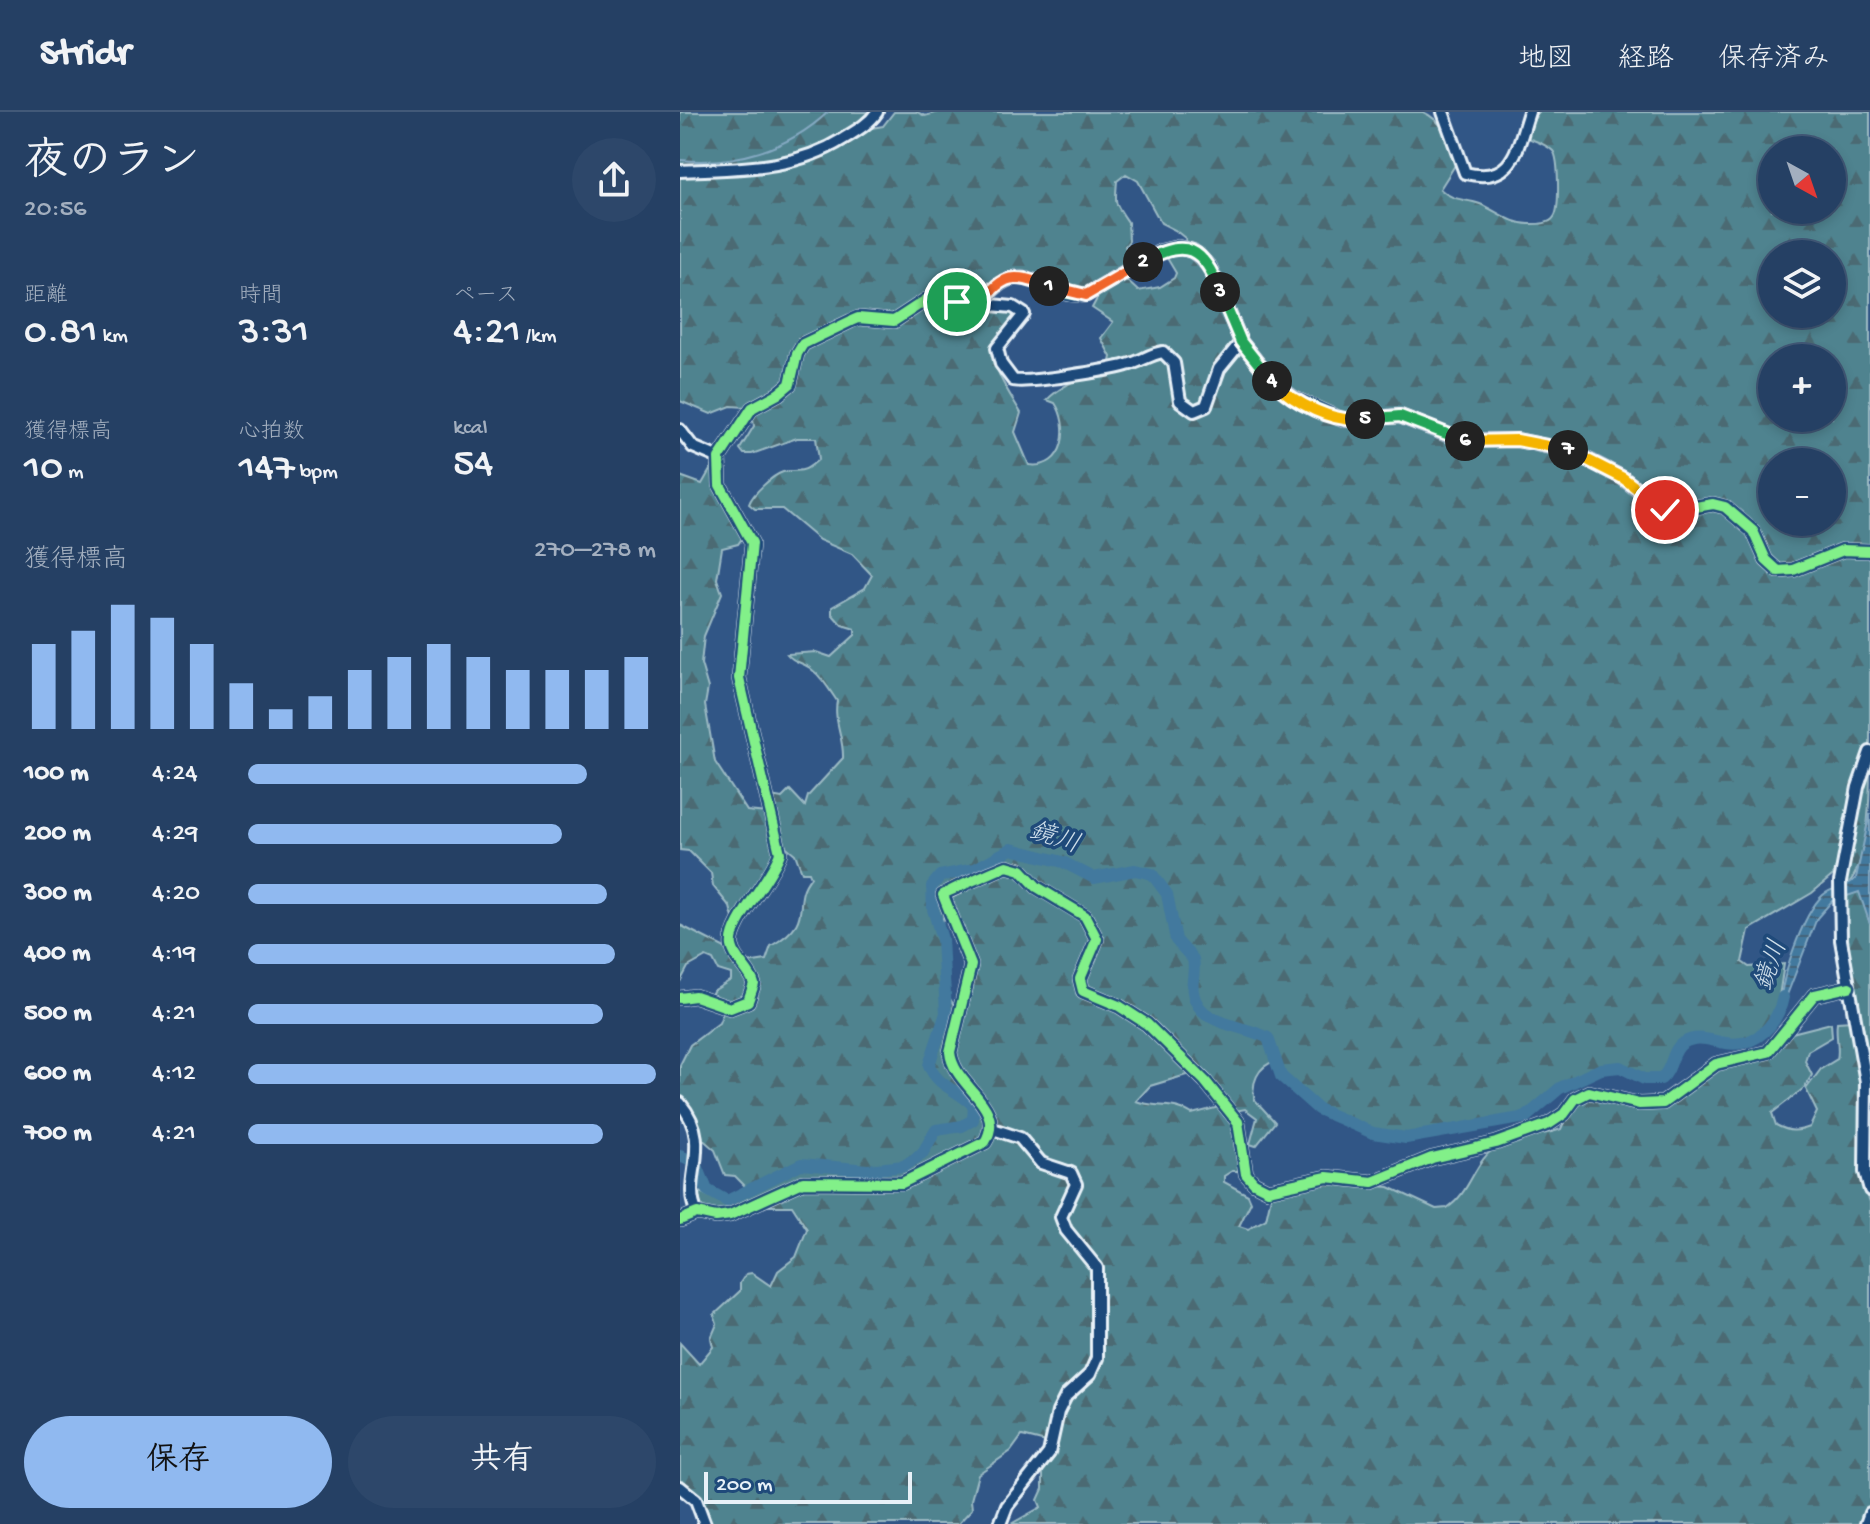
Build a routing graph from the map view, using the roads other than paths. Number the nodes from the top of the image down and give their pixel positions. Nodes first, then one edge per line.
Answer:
1 (877, 112) edge
2 (1443, 112) edge
3 (1529, 112) edge
4 (680, 171) edge
5 (980, 304) junction
6 (1241, 342) junction
7 (680, 430) edge
8 (719, 458) junction
9 (1870, 551) edge
10 (1870, 752) edge
11 (1849, 987) junction
12 (680, 998) edge
13 (680, 1103) edge
14 (990, 1128) junction
15 (1870, 1190) edge
16 (697, 1213) junction
17 (680, 1221) edge
18 (680, 1487) edge
19 (1870, 1513) edge
20 (705, 1524) edge
21 (1000, 1524) edge
22 (1866, 1524) edge

1 - 4 street
2 - 3 street
5 - 6 street
5 - 6 street
5 - 8 street
6 - 9 street
7 - 8 street
8 - 12 street
10 - 11 street
11 - 14 street
11 - 15 street
13 - 16 street
14 - 16 street
14 - 21 street
16 - 17 street
18 - 20 street
19 - 22 street

